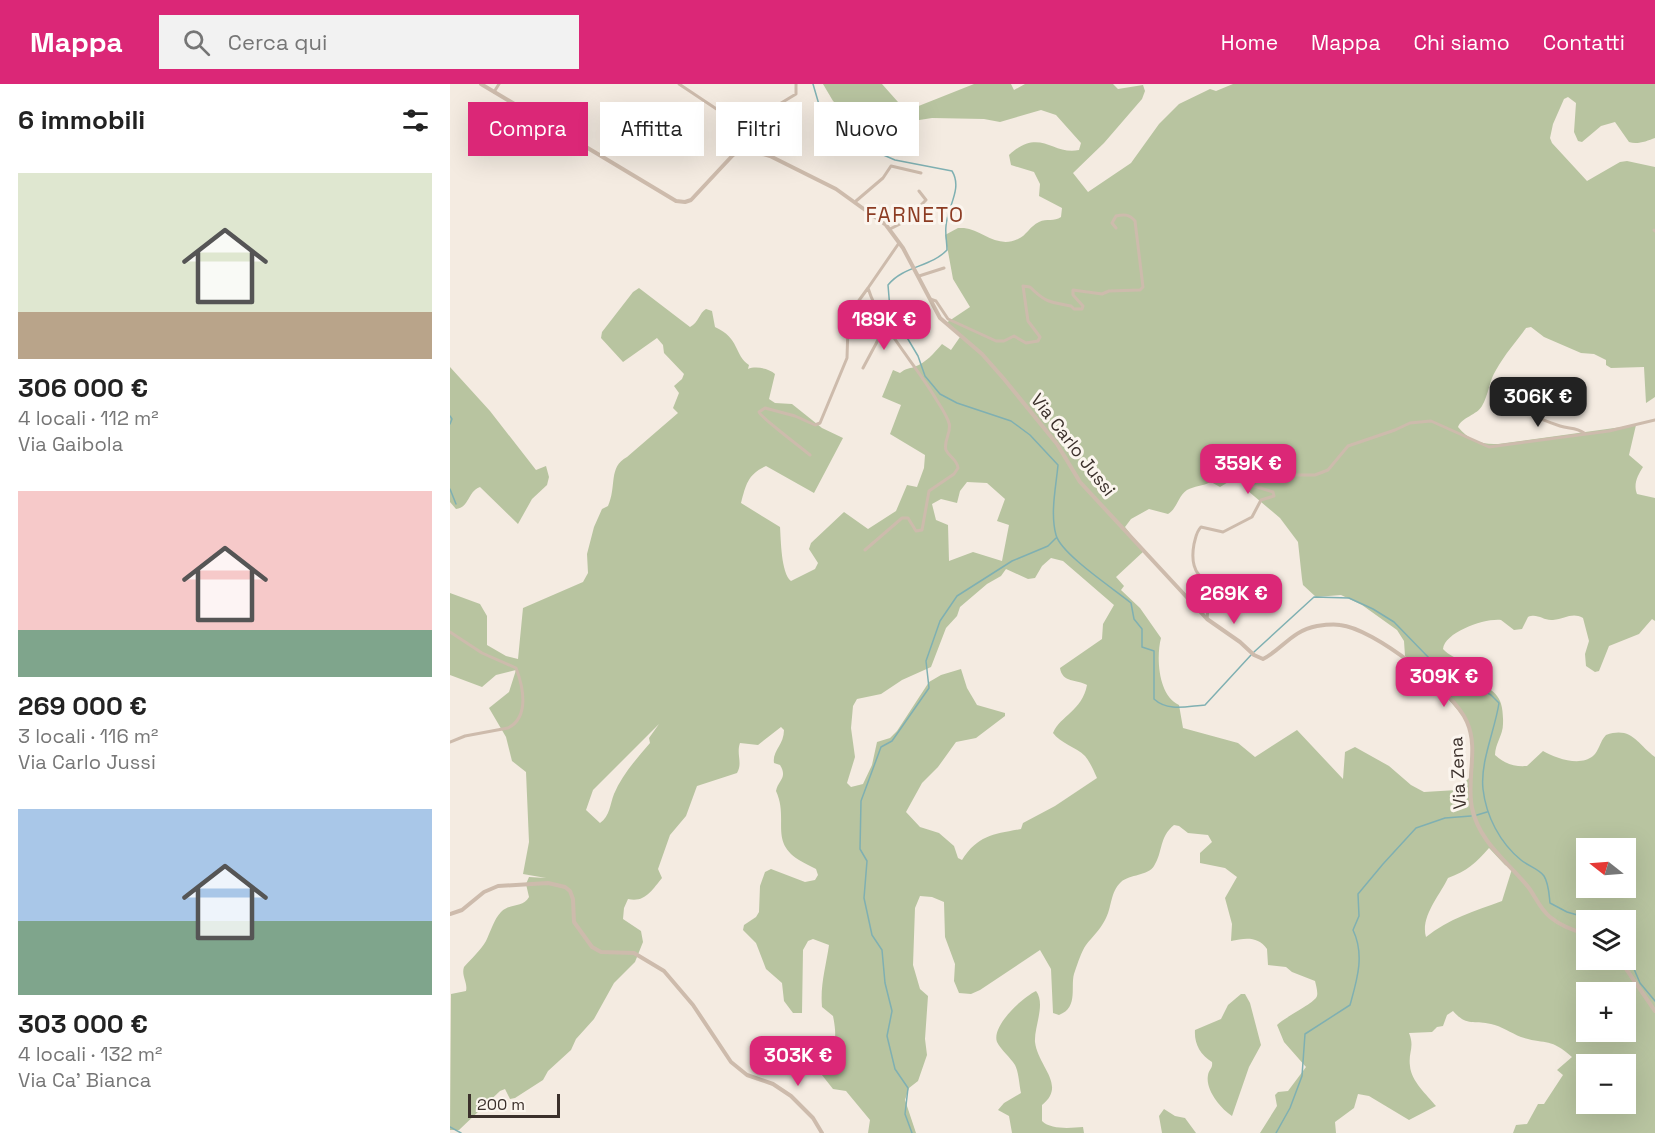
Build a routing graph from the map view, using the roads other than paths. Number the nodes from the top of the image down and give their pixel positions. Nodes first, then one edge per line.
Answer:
1 (481, 84) edge
2 (499, 84) edge
3 (679, 84) edge
4 (796, 84) edge
5 (494, 92) junction
6 (783, 102) edge
7 (716, 109) edge
8 (733, 156) edge
9 (770, 156) edge
10 (921, 173) dead end
11 (919, 190) dead end
12 (856, 201) junction
13 (901, 207) dead end
14 (910, 219) junction
15 (1116, 228) dead end
16 (890, 229) junction
17 (899, 242) junction
18 (944, 268) dead end
19 (918, 275) junction
20 (868, 288) junction
21 (928, 298) junction
22 (886, 324) junction
23 (863, 368) dead end
24 (1507, 401) dead end
25 (1655, 420) edge
26 (1584, 433) junction
27 (810, 455) dead end
28 (865, 550) dead end
29 (1207, 620) junction
30 (450, 632) edge
31 (1250, 652) joint
32 (450, 742) edge
33 (450, 914) edge
34 (1576, 930) edge
35 (1627, 970) edge
36 (1655, 1011) edge
37 (822, 1133) edge

1 - 5 street
2 - 5 street
3 - 7 street
4 - 6 street
5 - 8 street
9 - 12 street, Via Carlo Jussi
10 - 12 street
11 - 14 street
12 - 16 street, Via Carlo Jussi
13 - 14 street
14 - 16 street
15 - 21 street
16 - 17 street, Via Carlo Jussi
17 - 19 street, Via Carlo Jussi
17 - 20 street
18 - 19 street
19 - 21 street, Via Carlo Jussi
20 - 22 street
20 - 27 street
21 - 29 street, Via Carlo Jussi
22 - 23 street
22 - 28 street
24 - 26 street
25 - 26 street
26 - 29 street
29 - 31 street, Via Carlo Jussi
30 - 32 street
31 - 34 street, Via Zena
33 - 37 street
35 - 36 street

